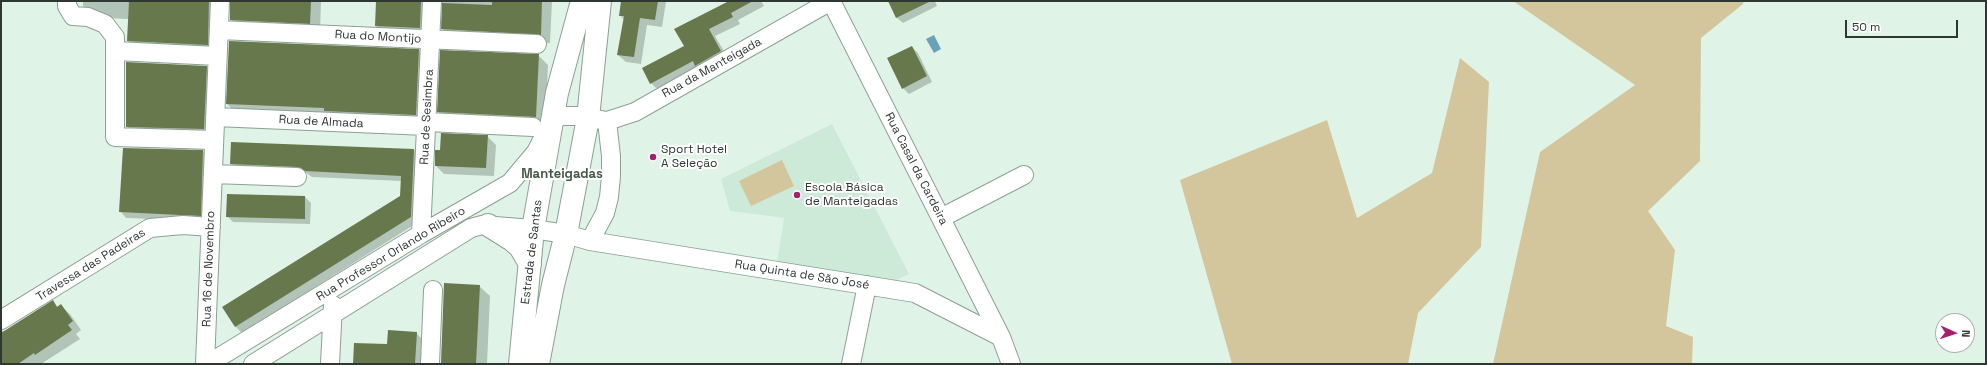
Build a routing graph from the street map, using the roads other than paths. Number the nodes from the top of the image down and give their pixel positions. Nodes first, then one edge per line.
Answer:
1 (67, 1) edge
2 (220, 1) edge
3 (432, 1) edge
4 (582, 1) edge
5 (600, 1) edge
6 (831, 1) edge
7 (219, 30) junction
8 (430, 39) junction
9 (537, 44) dead end
10 (122, 52) junction
11 (218, 56) junction
12 (215, 117) junction
13 (598, 119) junction
14 (427, 124) junction
15 (542, 124) junction
16 (214, 140) junction
17 (213, 174) junction
18 (1024, 175) dead end
19 (297, 178) dead end
20 (940, 218) junction
21 (488, 225) junction
22 (211, 227) junction
23 (533, 229) junction
24 (422, 234) junction
25 (566, 234) junction
26 (590, 242) junction
27 (530, 264) junction
28 (867, 285) junction
29 (333, 288) junction
30 (433, 290) dead end
31 (332, 313) junction
32 (1, 320) edge
33 (1001, 337) junction
34 (263, 361) edge
35 (205, 364) edge
36 (208, 364) edge
37 (330, 364) edge
38 (430, 364) edge
39 (520, 364) edge
40 (538, 364) edge
41 (851, 364) edge
42 (1011, 364) edge

1 - 10 street
2 - 7 street, Rua 16 de Novembro
3 - 8 street, Rua de Sesimbra
4 - 15 main road, Estrada de Santas
5 - 13 main road, Estrada de Santas
6 - 13 street, Rua da Manteigada
6 - 20 street, Rua Casal da Cardeira
7 - 8 street, Rua do Montijo
7 - 11 street, Rua 16 de Novembro
8 - 9 street, Rua do Montijo
8 - 14 street, Rua de Sesimbra
10 - 11 street
10 - 16 street
11 - 12 street, Rua 16 de Novembro
12 - 14 street, Rua de Almada
12 - 16 street, Rua 16 de Novembro
13 - 15 street
13 - 25 main road, Estrada de Santas
13 - 26 street
14 - 15 street, Rua de Almada
14 - 24 street, Rua de Sesimbra
15 - 23 main road, Estrada de Santas
15 - 24 street, Rua Professor Orlando Ribeiro
16 - 17 street, Rua 16 de Novembro
17 - 19 street
17 - 22 street, Rua 16 de Novembro
18 - 20 street
20 - 33 street, Rua Casal da Cardeira
21 - 23 street, Rua Professor Orlando Ribeiro
21 - 27 main road
21 - 31 street, Rua Professor Orlando Ribeiro
22 - 32 street, Travessa das Padeiras
22 - 35 street, Rua 16 de Novembro
23 - 25 street, Rua Professor Orlando Ribeiro
23 - 27 main road, Estrada de Santas
24 - 29 street, Rua Professor Orlando Ribeiro
25 - 26 street, Rua Quinta de São José
25 - 40 main road, Estrada de Santas
26 - 28 street, Rua Quinta de São José
27 - 39 main road, Estrada de Santas
28 - 33 street, Rua Quinta de São José
28 - 41 street
29 - 31 street
29 - 36 street, Rua Professor Orlando Ribeiro
30 - 38 street
31 - 34 street, Rua Professor Orlando Ribeiro
31 - 37 street
33 - 42 street

